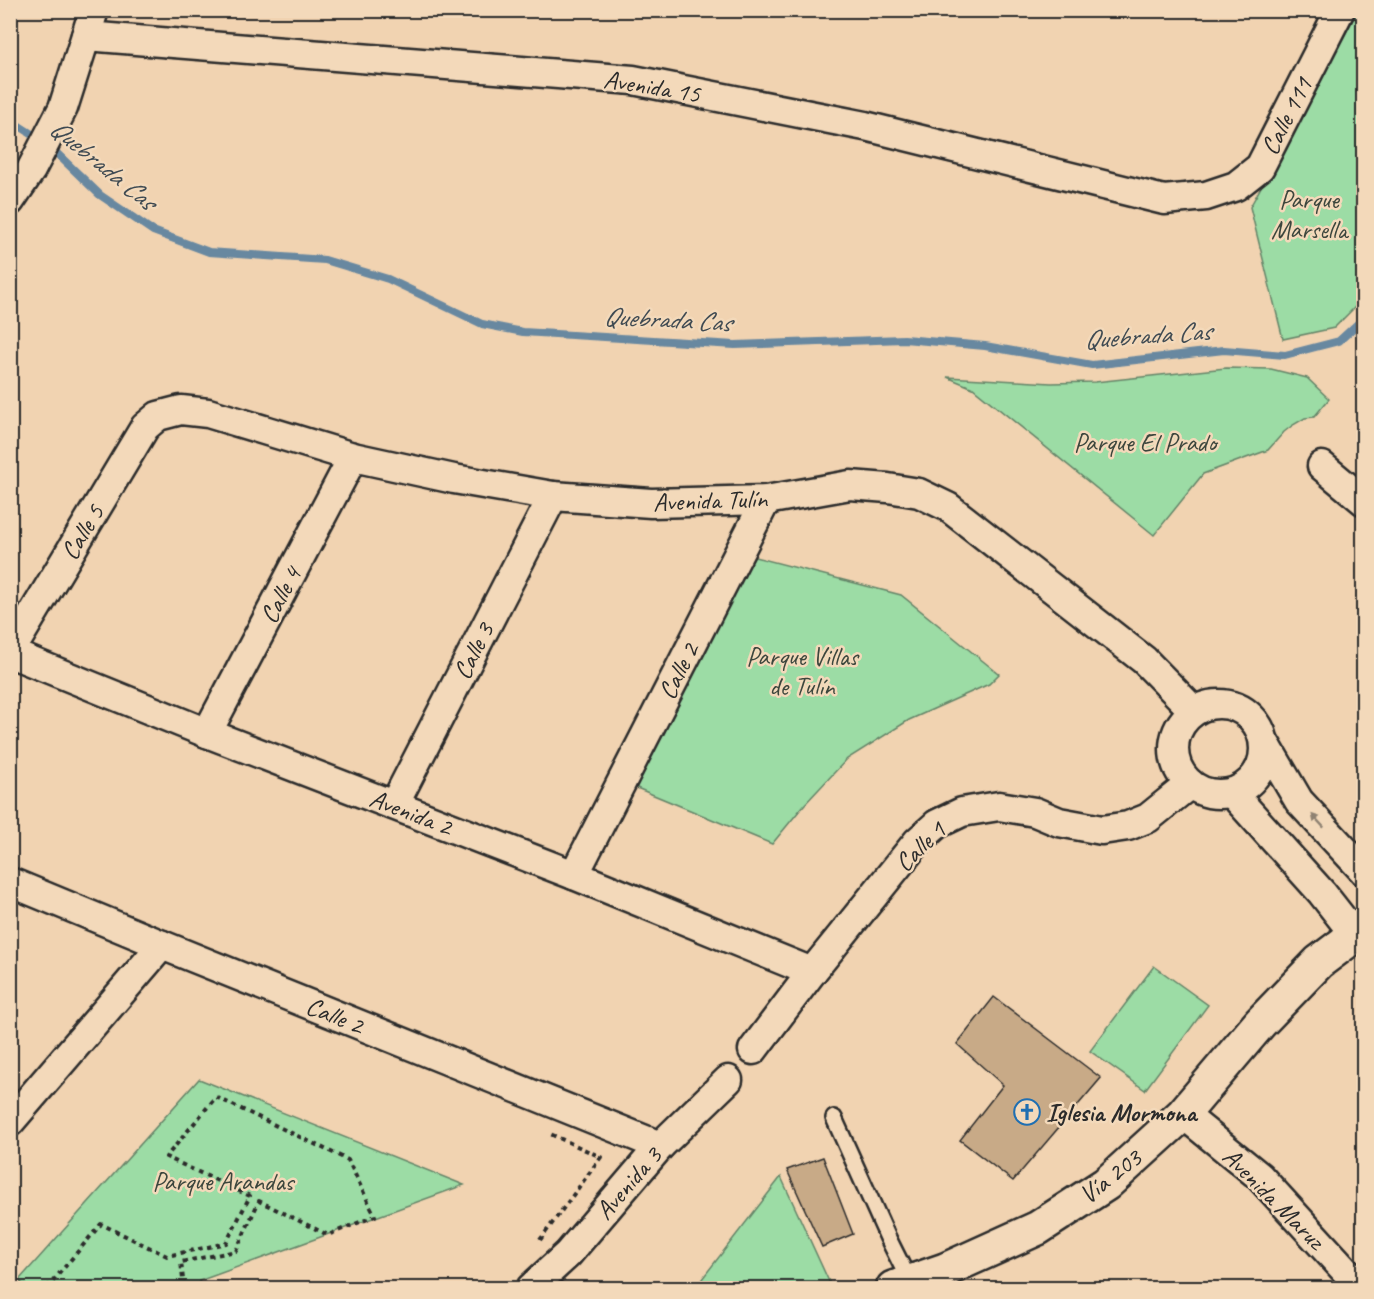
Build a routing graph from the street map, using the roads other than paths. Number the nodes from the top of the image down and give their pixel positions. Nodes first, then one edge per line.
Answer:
1 (1340, 10) edge
2 (91, 23) edge
3 (1206, 196) joint
4 (10, 201) edge
5 (158, 416) joint
6 (353, 457) junction
7 (1322, 466) dead end
8 (553, 496) junction
9 (766, 500) junction
10 (1364, 501) edge
11 (10, 652) edge
12 (1194, 711) junction
13 (207, 733) junction
14 (1265, 744) junction
15 (1190, 784) junction
16 (1232, 793) junction
17 (394, 806) junction
18 (1364, 871) edge
19 (574, 875) junction
20 (10, 882) edge
21 (1359, 933) edge
22 (162, 945) junction
23 (812, 972) junction
24 (753, 1050) dead end
25 (728, 1080) dead end
26 (1184, 1114) junction
27 (834, 1118) dead end
28 (10, 1122) edge
29 (660, 1146) junction
30 (902, 1285) edge
31 (531, 1288) edge
32 (1359, 1288) edge

1 - 3 street, Calle 111
2 - 3 street, Avenida 15
2 - 4 street
5 - 6 street, Avenida Tulín
5 - 11 street, Calle 5
6 - 8 street, Avenida Tulín
6 - 13 street, Calle 4
7 - 10 street
8 - 9 street, Avenida Tulín
8 - 17 street, Calle 3
9 - 12 street, Avenida Tulín
9 - 19 street, Calle 2
11 - 13 street, Avenida 2
12 - 14 street
12 - 15 street
13 - 17 street, Avenida 2
14 - 16 street
18 -> 14 street
15 - 16 street
15 - 23 street, Calle 1
16 - 21 street
17 - 19 street, Avenida 2
19 - 23 street, Avenida 2
20 - 22 street, Calle 2
21 - 26 main road, Vía 203
22 - 28 street
22 - 29 street, Calle 2
23 - 24 street, Calle 1
25 - 29 street, Avenida 3
26 - 30 main road, Vía 203
26 - 32 street, Avenida Maruz
27 - 30 lane
29 - 31 street, Avenida 3

